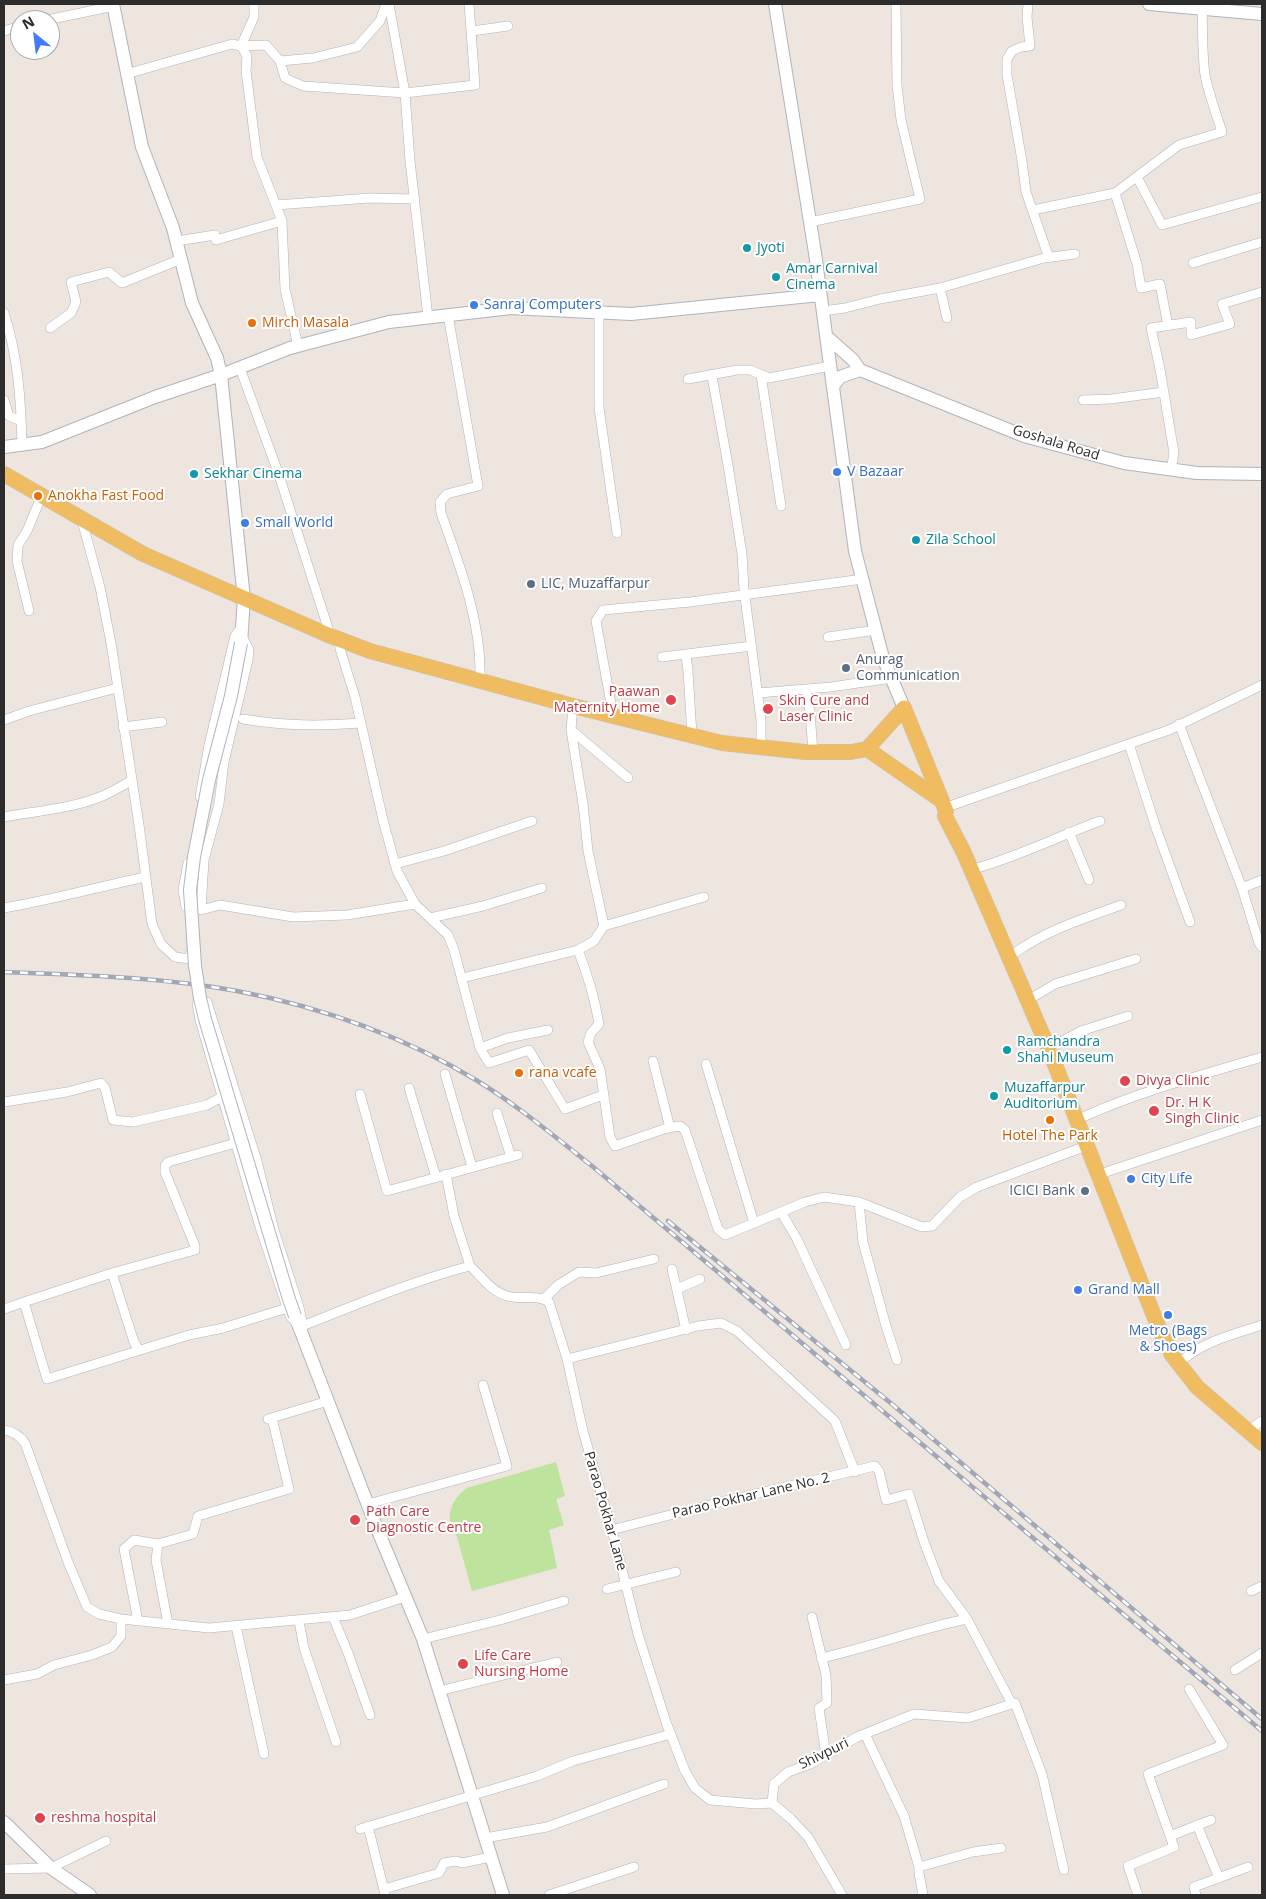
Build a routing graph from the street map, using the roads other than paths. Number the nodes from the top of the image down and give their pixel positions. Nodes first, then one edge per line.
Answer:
1 (254, 4) edge
2 (387, 4) edge
3 (469, 4) edge
4 (775, 4) edge
5 (896, 4) edge
6 (1028, 4) edge
7 (1149, 4) edge
8 (113, 5) edge
9 (1185, 5) edge
10 (1202, 7) junction
11 (1262, 14) edge
12 (60, 17) edge
13 (508, 26) dead end
14 (472, 31) junction
15 (241, 46) junction
16 (280, 61) junction
17 (126, 74) junction
18 (405, 93) junction
19 (1137, 177) junction
20 (1115, 193) junction
21 (1262, 197) edge
22 (415, 198) junction
23 (276, 205) junction
24 (1033, 210) junction
25 (282, 221) junction
26 (810, 222) junction
27 (177, 241) junction
28 (1262, 242) edge
29 (1074, 254) dead end
30 (1049, 258) junction
31 (181, 259) junction
32 (1193, 263) dead end
33 (940, 288) junction
34 (1262, 292) edge
35 (820, 295) junction
36 (822, 311) junction
37 (599, 312) junction
38 (4, 313) edge
39 (448, 315) junction
40 (428, 317) junction
41 (947, 318) dead end
42 (1168, 326) junction
43 (50, 328) dead end
44 (826, 336) junction
45 (298, 346) junction
46 (830, 366) junction
47 (240, 368) junction
48 (860, 370) junction
49 (221, 375) junction
50 (761, 375) junction
51 (712, 376) junction
52 (688, 379) dead end
53 (833, 386) junction
54 (1164, 392) junction
55 (4, 400) edge
56 (1083, 400) dead end
57 (21, 421) junction
58 (22, 445) junction
59 (4, 447) edge
60 (1171, 470) junction
61 (4, 474) edge
62 (1262, 474) edge
63 (42, 495) junction
64 (781, 506) dead end
65 (80, 517) junction
66 (617, 533) dead end
67 (863, 579) junction
68 (745, 595) junction
69 (244, 599) junction
70 (29, 611) dead end
71 (876, 630) junction
72 (242, 636) junction
73 (334, 637) junction
74 (828, 637) dead end
75 (752, 646) junction
76 (686, 655) junction
77 (662, 657) dead end
78 (892, 678) junction
79 (480, 680) junction
80 (1262, 685) edge
81 (117, 688) junction
82 (806, 690) junction
83 (758, 693) junction
84 (573, 706) junction
85 (904, 708) junction
86 (613, 714) junction
87 (243, 718) dead end
88 (4, 720) edge
89 (162, 722) dead end
90 (361, 723) junction
91 (1179, 724) junction
92 (123, 727) junction
93 (571, 730) junction
94 (692, 735) junction
95 (1129, 744) junction
96 (761, 747) junction
97 (867, 749) junction
98 (813, 752) junction
99 (628, 778) dead end
100 (132, 780) junction
101 (944, 806) junction
102 (4, 816) edge
103 (532, 821) dead end
104 (1100, 821) dead end
105 (1069, 832) junction
106 (395, 864) junction
107 (978, 868) junction
108 (146, 877) junction
109 (1089, 880) dead end
110 (1262, 880) edge
111 (542, 888) dead end
112 (1242, 888) junction
113 (704, 897) dead end
114 (415, 904) junction
115 (1121, 905) dead end
116 (4, 908) edge
117 (430, 918) junction
118 (1190, 922) dead end
119 (604, 926) junction
120 (1262, 947) edge
121 (578, 950) junction
122 (1016, 952) junction
123 (1136, 960) dead end
124 (462, 978) junction
125 (1035, 996) junction
126 (1128, 1016) dead end
127 (548, 1030) dead end
128 (1055, 1045) junction
129 (480, 1048) junction
130 (1262, 1057) edge
131 (653, 1061) dead end
132 (706, 1064) dead end
133 (446, 1074) dead end
134 (409, 1088) dead end
135 (235, 1090) junction
136 (360, 1094) dead end
137 (602, 1095) junction
138 (223, 1096) junction
139 (4, 1102) edge
140 (497, 1112) dead end
141 (1083, 1117) junction
142 (1262, 1120) edge
143 (670, 1128) junction
144 (250, 1139) junction
145 (237, 1143) junction
146 (1086, 1146) junction
147 (472, 1167) junction
148 (1106, 1172) junction
149 (446, 1174) junction
150 (436, 1177) junction
151 (859, 1202) junction
152 (782, 1212) junction
153 (754, 1223) junction
154 (654, 1259) dead end
155 (470, 1266) junction
156 (672, 1269) dead end
157 (112, 1273) junction
158 (700, 1280) dead end
159 (677, 1289) junction
160 (544, 1299) junction
161 (24, 1302) junction
162 (4, 1309) edge
163 (294, 1317) junction
164 (1262, 1325) edge
165 (686, 1330) junction
166 (846, 1344) dead end
167 (139, 1350) junction
168 (1185, 1358) junction
169 (567, 1359) junction
170 (897, 1360) dead end
171 (483, 1385) dead end
172 (328, 1401) junction
173 (1260, 1426) edge
174 (4, 1430) edge
175 (1262, 1443) edge
176 (855, 1472) junction
177 (368, 1504) junction
178 (611, 1530) junction
179 (158, 1544) junction
180 (676, 1572) dead end
181 (624, 1583) junction
182 (1262, 1586) edge
183 (607, 1589) dead end
184 (1251, 1591) dead end
185 (406, 1597) junction
186 (564, 1601) dead end
187 (334, 1617) junction
188 (812, 1617) dead end
189 (121, 1619) junction
190 (967, 1619) junction
191 (299, 1620) junction
192 (138, 1621) junction
193 (168, 1624) junction
194 (236, 1626) junction
195 (423, 1639) junction
196 (1262, 1653) edge
197 (822, 1658) junction
198 (557, 1662) dead end
199 (1235, 1670) dead end
200 (4, 1680) edge
201 (1189, 1689) dead end
202 (439, 1691) junction
203 (1012, 1704) junction
204 (370, 1715) dead end
205 (671, 1734) junction
206 (865, 1734) junction
207 (336, 1742) dead end
208 (264, 1754) dead end
209 (826, 1756) junction
210 (664, 1784) dead end
211 (471, 1795) junction
212 (772, 1804) junction
213 (1211, 1820) dead end
214 (4, 1822) edge
215 (1197, 1825) junction
216 (1170, 1836) junction
217 (485, 1838) junction
218 (106, 1841) dead end
219 (1001, 1848) dead end
220 (491, 1857) junction
221 (634, 1867) dead end
222 (919, 1867) junction
223 (1248, 1867) dead end
224 (51, 1868) junction
225 (4, 1869) edge
226 (1064, 1870) dead end
227 (1219, 1878) junction
228 (385, 1892) edge
229 (90, 1895) edge
230 (503, 1895) edge
231 (549, 1895) edge
232 (842, 1895) edge
233 (923, 1895) edge
234 (1138, 1895) edge
235 (1196, 1895) edge

1 - 15 street
2 - 16 street
2 - 18 street
3 - 14 street
4 - 26 main road
5 - 26 street
6 - 24 street
7 - 9 main road
8 - 12 street
8 - 17 main road
9 - 10 main road
10 - 11 main road
10 - 19 street
13 - 14 street
14 - 18 street
15 - 16 street
15 - 17 street
15 - 23 street
16 - 18 street
17 - 27 main road
18 - 22 street
19 - 20 street
19 - 21 street
20 - 24 street
20 - 42 street
22 - 23 street
22 - 40 street
23 - 25 street
24 - 30 street
25 - 27 street
25 - 45 street
26 - 35 main road
27 - 31 main road
28 - 32 street
29 - 30 street
30 - 33 street
31 - 43 street
31 - 49 main road
33 - 36 street
33 - 41 street
34 - 42 street
35 - 36 main road
35 - 37 main road
36 - 44 main road
37 - 39 main road
37 - 66 street
38 - 57 street
39 - 40 main road
39 - 79 street
40 - 45 main road
42 - 54 street
44 - 46 main road
44 - 48 main road
45 - 47 main road
46 - 50 street
46 - 53 main road
47 - 49 main road
47 - 73 street
48 - 53 main road
48 - 60 main road, Goshala Road
49 - 58 main road
49 - 69 main road
50 - 51 street
50 - 64 street
51 - 52 street
51 - 68 street
53 - 67 main road
54 - 56 street
54 - 60 street
55 - 57 street
57 - 58 street
58 - 59 main road
60 - 62 main road, Goshala Road
61 - 63 main road
63 - 65 main road
63 - 70 street
65 - 69 main road
65 - 81 street
67 - 68 street
67 - 71 main road
68 - 75 street
68 - 86 street
69 - 72 main road
69 - 73 main road
71 - 74 street
71 - 78 main road
72 - 108 street
72 - 114 street
72 - 163 main road, bridge
73 - 79 main road
73 - 90 street
75 - 76 street
75 - 83 street
76 - 77 street
76 - 94 street
78 - 82 street
78 - 85 main road
79 - 84 main road
80 - 91 street
81 - 88 street
81 - 92 street
82 - 83 street
82 - 98 street
83 - 96 street
84 - 86 main road
84 - 93 street
85 - 97 main road
85 - 101 main road
86 - 94 main road
87 - 90 street
89 - 92 street
90 - 106 street
91 - 95 street
91 - 112 street
92 - 100 street
93 - 99 street
93 - 119 street
94 - 96 main road
95 - 101 street
95 - 118 street
96 - 98 main road
97 - 98 main road
97 - 101 main road
100 - 102 street
100 - 108 street
101 - 107 main road
101 - 146 main road
103 - 106 street
104 - 105 street
105 - 107 street
105 - 109 street
106 - 114 street
107 - 122 main road
108 - 116 street
110 - 112 street
111 - 117 street
112 - 120 street
113 - 119 street
114 - 117 street
115 - 122 street
117 - 124 street
119 - 121 street
121 - 124 street
121 - 137 street
122 - 125 main road
123 - 125 street
124 - 129 street
125 - 128 main road
126 - 128 street
127 - 129 street
128 - 141 main road
129 - 137 street
130 - 141 street
131 - 143 street
132 - 153 street
133 - 147 street
134 - 150 street
135 - 138 street
135 - 138 street
135 - 144 street
136 - 150 street
137 - 143 street
138 - 139 street
138 - 145 street
140 - 147 street
141 - 148 main road
142 - 148 street
143 - 153 street
144 - 145 street
144 - 163 street
145 - 157 street
145 - 163 street
146 - 151 street
146 - 175 main road
147 - 149 street
148 - 168 main road
149 - 150 street
149 - 155 street
151 - 152 street
151 - 170 street
152 - 153 street
152 - 166 street
154 - 160 street
155 - 160 street
155 - 163 street
156 - 159 street
157 - 161 street
157 - 167 street
158 - 159 street
159 - 165 street
160 - 169 street, Parao Pokhar Lane
161 - 162 street
161 - 167 street
163 - 167 street
163 - 172 main road
164 - 168 street
165 - 169 street
165 - 176 street
168 - 173 main road
169 - 178 street, Parao Pokhar Lane
171 - 177 street
172 - 177 main road
172 - 179 street
174 - 189 street
176 - 178 street, Parao Pokhar Lane No. 2
176 - 190 street, Parao Pokhar Lane No. 2
177 - 185 main road
178 - 181 street, Parao Pokhar Lane
179 - 192 street
179 - 193 street
180 - 181 street
181 - 183 street
181 - 205 street, Parao Pokhar Lane
182 - 184 street
185 - 187 street
185 - 195 main road
186 - 195 street
187 - 191 street
187 - 204 street
188 - 197 street
189 - 192 street
189 - 200 street
190 - 197 street
190 - 203 street
191 - 194 street
191 - 207 street
192 - 193 street
193 - 194 street
194 - 208 street
195 - 202 main road
196 - 199 street
197 - 209 street
198 - 202 street
201 - 216 street
202 - 211 main road
203 - 206 street, Shivpuri
203 - 226 street
205 - 211 street
205 - 212 street, Parao Pokhar Lane
206 - 209 street, Shivpuri
206 - 222 street
209 - 212 street, Shivpuri
210 - 217 street
211 - 217 main road
211 - 228 street
212 - 232 street
213 - 215 street
214 - 224 main road
215 - 216 street
215 - 227 street
216 - 234 street
217 - 220 main road
218 - 224 street
219 - 222 street
220 - 228 street
220 - 230 main road
221 - 231 street
222 - 233 street
223 - 227 street
224 - 225 street
224 - 229 main road
227 - 235 street

